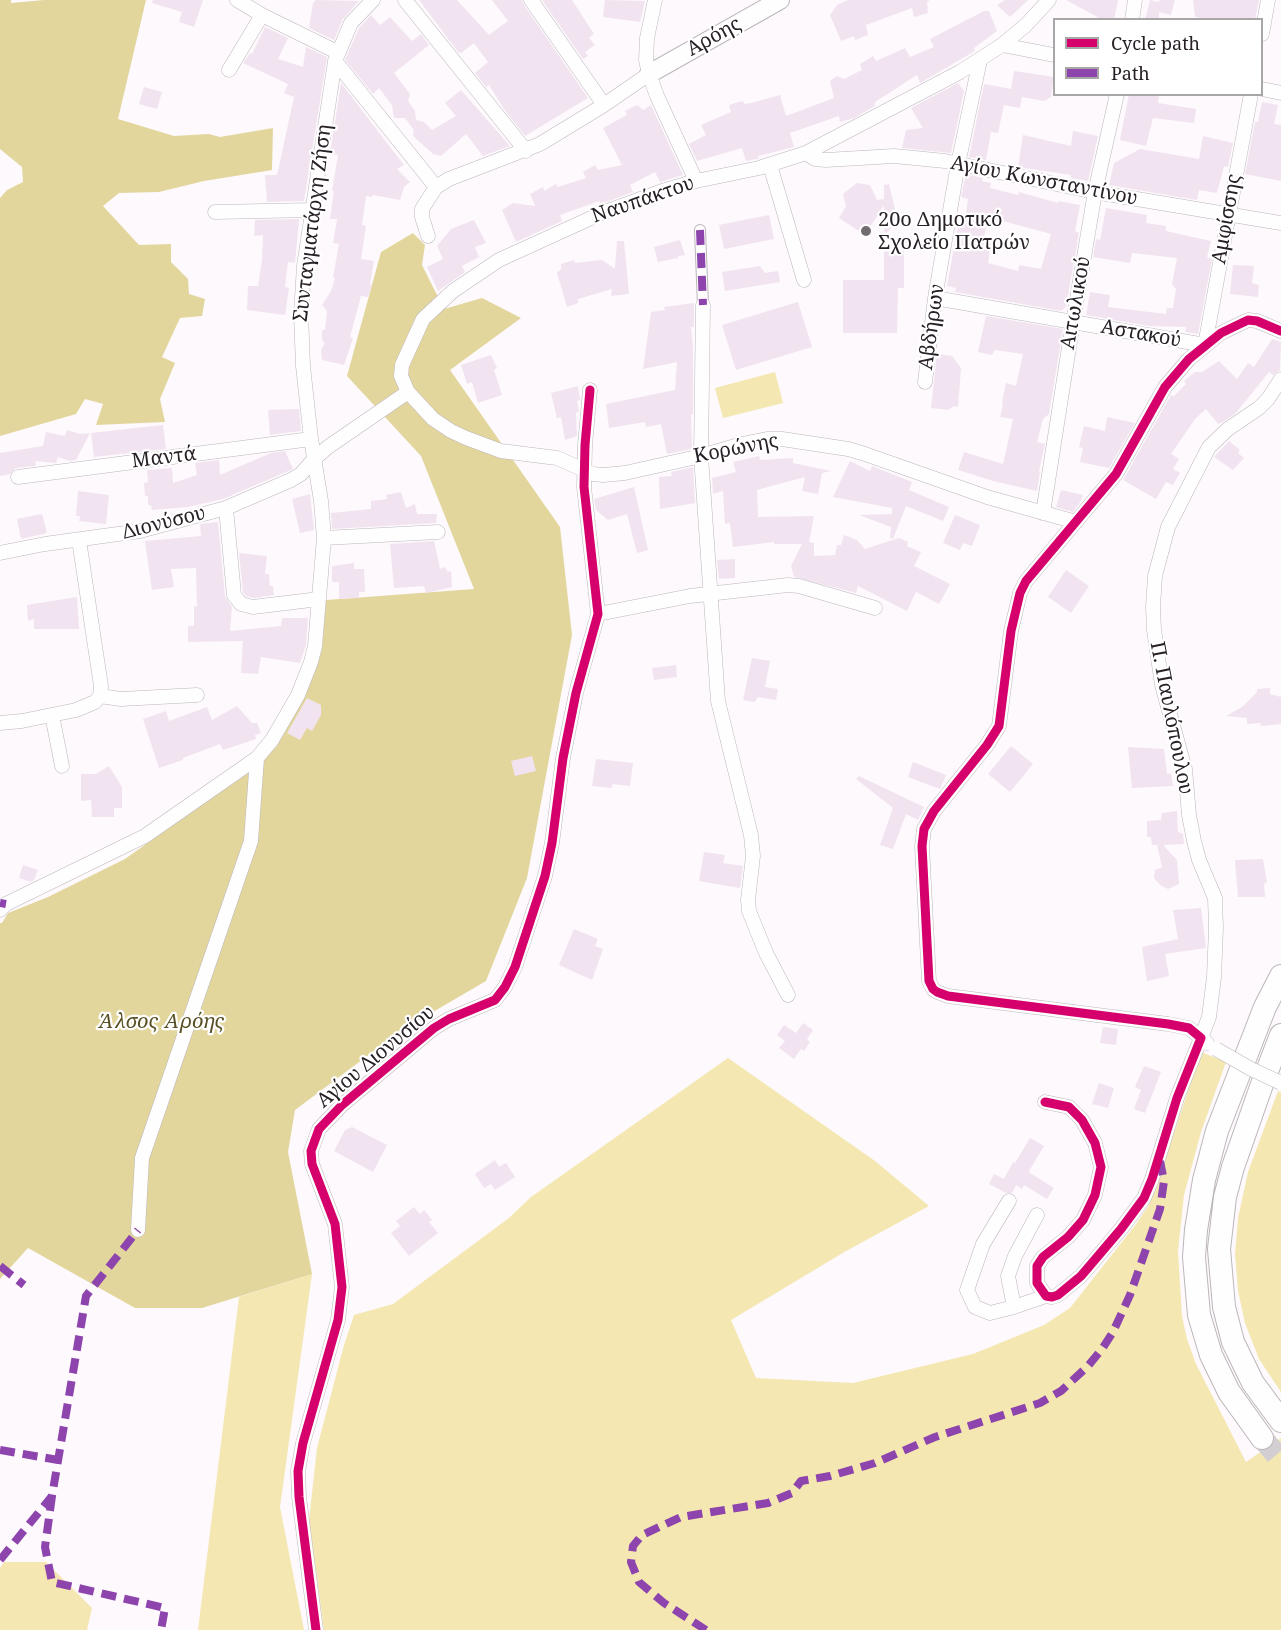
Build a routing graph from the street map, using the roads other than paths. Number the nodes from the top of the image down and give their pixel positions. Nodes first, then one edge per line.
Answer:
1 (237, 0) edge
2 (373, 0) edge
3 (405, 0) edge
4 (531, 0) edge
5 (655, 0) edge
6 (780, 0) edge
7 (1049, 0) edge
8 (1135, 0) edge
9 (1268, 0) edge
10 (261, 15) junction
11 (1132, 18) edge
12 (1263, 28) edge
13 (1002, 45) junction
14 (1053, 55) edge
15 (336, 56) junction
16 (980, 60) junction
17 (229, 70) dead end
18 (649, 74) junction
19 (1263, 90) edge
20 (1281, 93) edge
21 (1117, 96) edge
22 (1251, 96) edge
23 (604, 105) junction
24 (526, 151) junction
25 (806, 153) junction
26 (958, 164) junction
27 (770, 165) junction
28 (696, 181) junction
29 (436, 187) junction
30 (1095, 192) junction
31 (312, 210) junction
32 (215, 212) dead end
33 (1227, 215) junction
34 (1281, 223) edge
35 (700, 230) dead end
36 (428, 236) dead end
37 (804, 280) dead end
38 (935, 298) junction
39 (703, 305) joint
40 (1073, 322) junction
41 (1281, 332) edge
42 (1205, 345) junction
43 (1281, 379) edge
44 (925, 382) dead end
45 (590, 390) dead end
46 (408, 392) junction
47 (311, 440) junction
48 (701, 456) junction
49 (314, 459) junction
50 (584, 470) junction
51 (18, 477) dead end
52 (226, 507) junction
53 (1043, 513) junction
54 (1076, 522) junction
55 (438, 531) dead end
56 (324, 538) junction
57 (79, 540) junction
58 (0, 553) edge
59 (711, 593) junction
60 (319, 599) junction
61 (874, 608) dead end
62 (597, 614) junction
63 (197, 695) dead end
64 (100, 696) junction
65 (52, 715) junction
66 (0, 723) edge
67 (257, 758) junction
68 (62, 766) dead end
69 (0, 910) edge
70 (1281, 976) edge
71 (788, 995) dead end
72 (1281, 1035) edge
73 (1201, 1038) junction
74 (1281, 1083) edge
75 (1045, 1102) dead end
76 (1009, 1201) dead end
77 (1037, 1215) dead end
78 (138, 1230) dead end
79 (1046, 1296) junction
80 (1014, 1307) junction
81 (1281, 1421) tunnel mouth
82 (1262, 1438) tunnel mouth
83 (316, 1630) edge

1 - 10 street
2 - 15 street, Συνταγματάρχη Ζήση
3 - 24 street
4 - 23 street
5 - 18 street
6 - 18 street, Αρόης
7 - 13 street, Ναυπάκτου
8 - 11 street
9 - 12 street
10 - 15 street
10 - 17 street
13 - 14 street
13 - 16 street, Ναυπάκτου
15 - 29 street
15 - 31 street, Συνταγματάρχη Ζήση
16 - 25 street, Ναυπάκτου
16 - 26 street, Αβδήρων
18 - 23 street
18 - 28 street
19 - 20 street
21 - 30 street, Αιτωλικού
22 - 33 street, Αμφίσσης
23 - 24 street
24 - 29 street
25 - 26 street, Αγίου Κωνσταντίνου
25 - 27 street, Ναυπάκτου
26 - 30 street, Αγίου Κωνσταντίνου
26 - 38 street, Αβδήρων
27 - 28 street, Ναυπάκτου
27 - 37 street
28 - 46 street, Ναυπάκτου
29 - 36 street
30 - 33 street, Αγίου Κωνσταντίνου
30 - 40 street, Αιτωλικού
31 - 32 street
31 - 47 street, Συνταγματάρχη Ζήση
33 - 34 street, Αγίου Κωνσταντίνου
33 - 42 street, Αμφίσσης
35 - 39 street
38 - 40 street, Αστακού
38 - 44 street, Αβδήρων
39 - 48 street
40 - 42 street, Αστακού
40 - 53 street, Αιτωλικού
41 - 42 street
42 - 54 street
43 - 73 street, Π. Παυλόπουλου
45 - 50 street, Αγίου Διονυσίου
46 - 49 street
46 - 50 street, Κορώνης
47 - 49 street, Συνταγματάρχη Ζήση
47 - 51 street, Μαντά
48 - 50 street, Κορώνης
48 - 53 street, Κορώνης
48 - 59 street
49 - 52 street, Διονύσου
49 - 56 street, Συνταγματάρχη Ζήση
50 - 62 street, Αγίου Διονυσίου
52 - 57 street, Διονύσου
52 - 60 street
53 - 54 street, Κορώνης
54 - 73 street
55 - 56 street
56 - 60 street, Συνταγματάρχη Ζήση
57 - 58 street, Διονύσου
57 - 64 street
59 - 61 street
59 - 62 street
59 - 71 street
60 - 67 street, Συνταγματάρχη Ζήση
62 - 83 street, Αγίου Διονυσίου
63 - 64 street
64 - 65 street
65 - 66 street
65 - 68 street
67 - 69 street, Συνταγματάρχη Ζήση
67 - 78 street
70 - 82 main road
72 - 81 main road
73 - 74 street, bridge
73 - 79 street, Π. Παυλόπουλου
75 - 79 street
76 - 80 street, Π. Παυλόπουλου
77 - 80 street
79 - 80 street, Π. Παυλόπουλου

